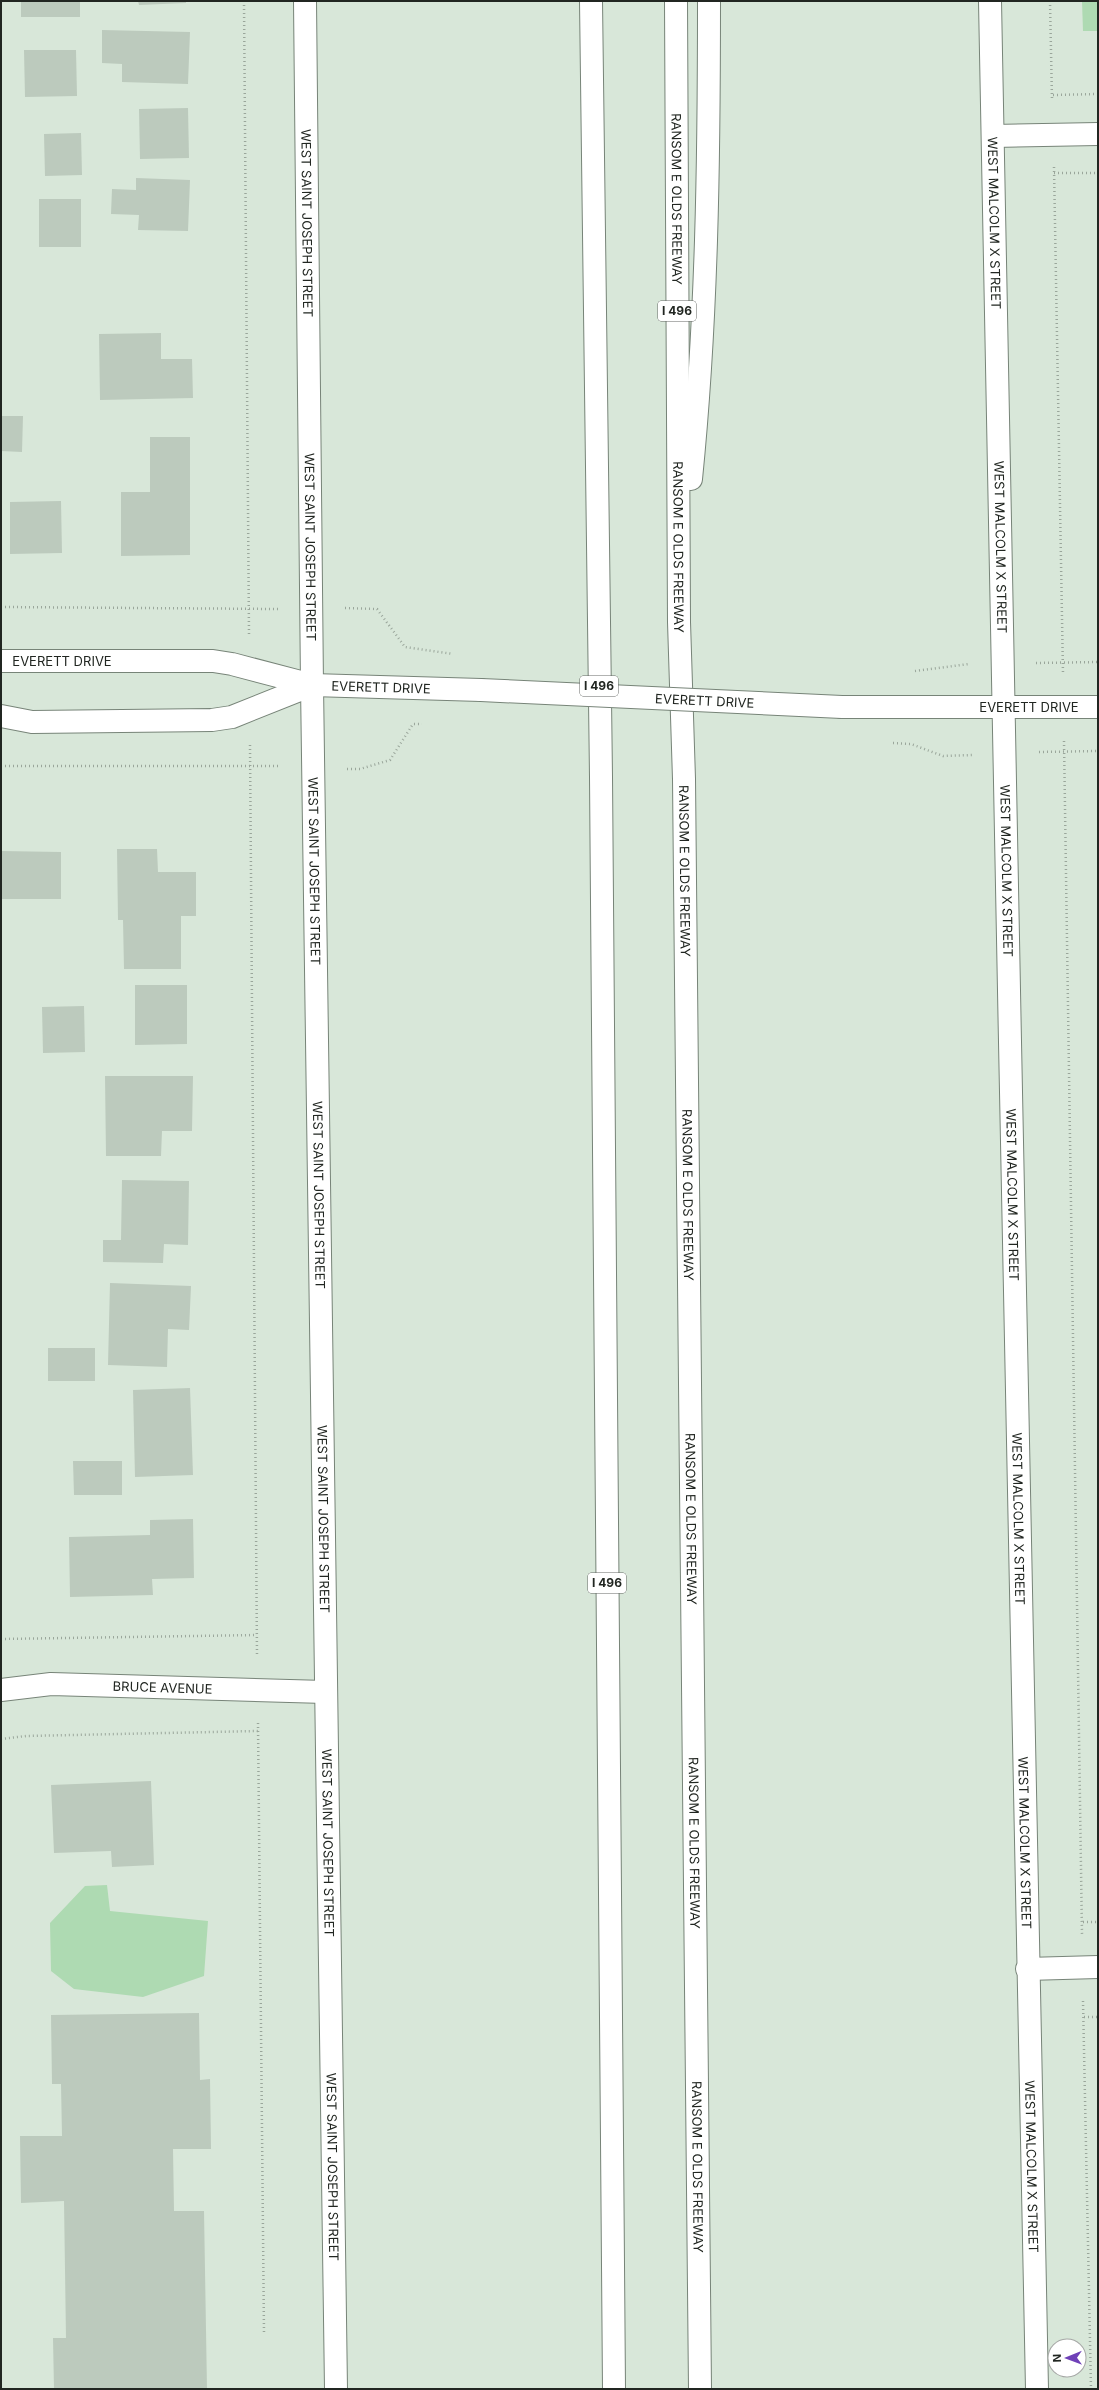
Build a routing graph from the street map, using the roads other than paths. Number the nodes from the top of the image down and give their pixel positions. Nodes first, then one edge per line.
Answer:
1 (305, 1) edge
2 (575, 1) edge
3 (591, 1) edge
4 (676, 1) edge
5 (709, 1) edge
6 (990, 1) edge
7 (1098, 134) edge
8 (993, 136) junction
9 (594, 291) junction
10 (679, 591) junction
11 (1, 661) edge
12 (312, 685) junction
13 (1098, 707) edge
14 (1005, 708) junction
15 (1, 716) edge
16 (32, 722) junction
17 (1, 723) edge
18 (1, 1690) edge
19 (325, 1692) junction
20 (1090, 1967) edge
21 (1027, 1969) junction
22 (336, 2389) edge
23 (613, 2389) edge
24 (700, 2389) edge
25 (1037, 2389) edge

1 - 12 main road, WEST SAINT JOSEPH STREET
2 - 9 main road
3 - 9 main road, I 496
4 - 10 main road, RANSOM E OLDS FREEWAY / I 496
5 - 10 main road
6 - 8 main road, WEST MALCOLM X STREET
7 - 8 main road
8 - 14 main road, WEST MALCOLM X STREET
9 - 23 main road, I 496
10 - 24 main road, RANSOM E OLDS FREEWAY / I 496
11 - 12 main road, EVERETT DRIVE
12 - 14 main road, EVERETT DRIVE, bridge
12 - 16 main road, EVERETT DRIVE
12 - 19 main road, WEST SAINT JOSEPH STREET
13 - 14 main road, EVERETT DRIVE
14 - 21 main road, WEST MALCOLM X STREET
15 - 16 main road, EVERETT DRIVE
16 - 17 main road
18 - 19 main road, BRUCE AVENUE
19 - 22 main road, WEST SAINT JOSEPH STREET
20 - 21 main road
21 - 25 main road, WEST MALCOLM X STREET

